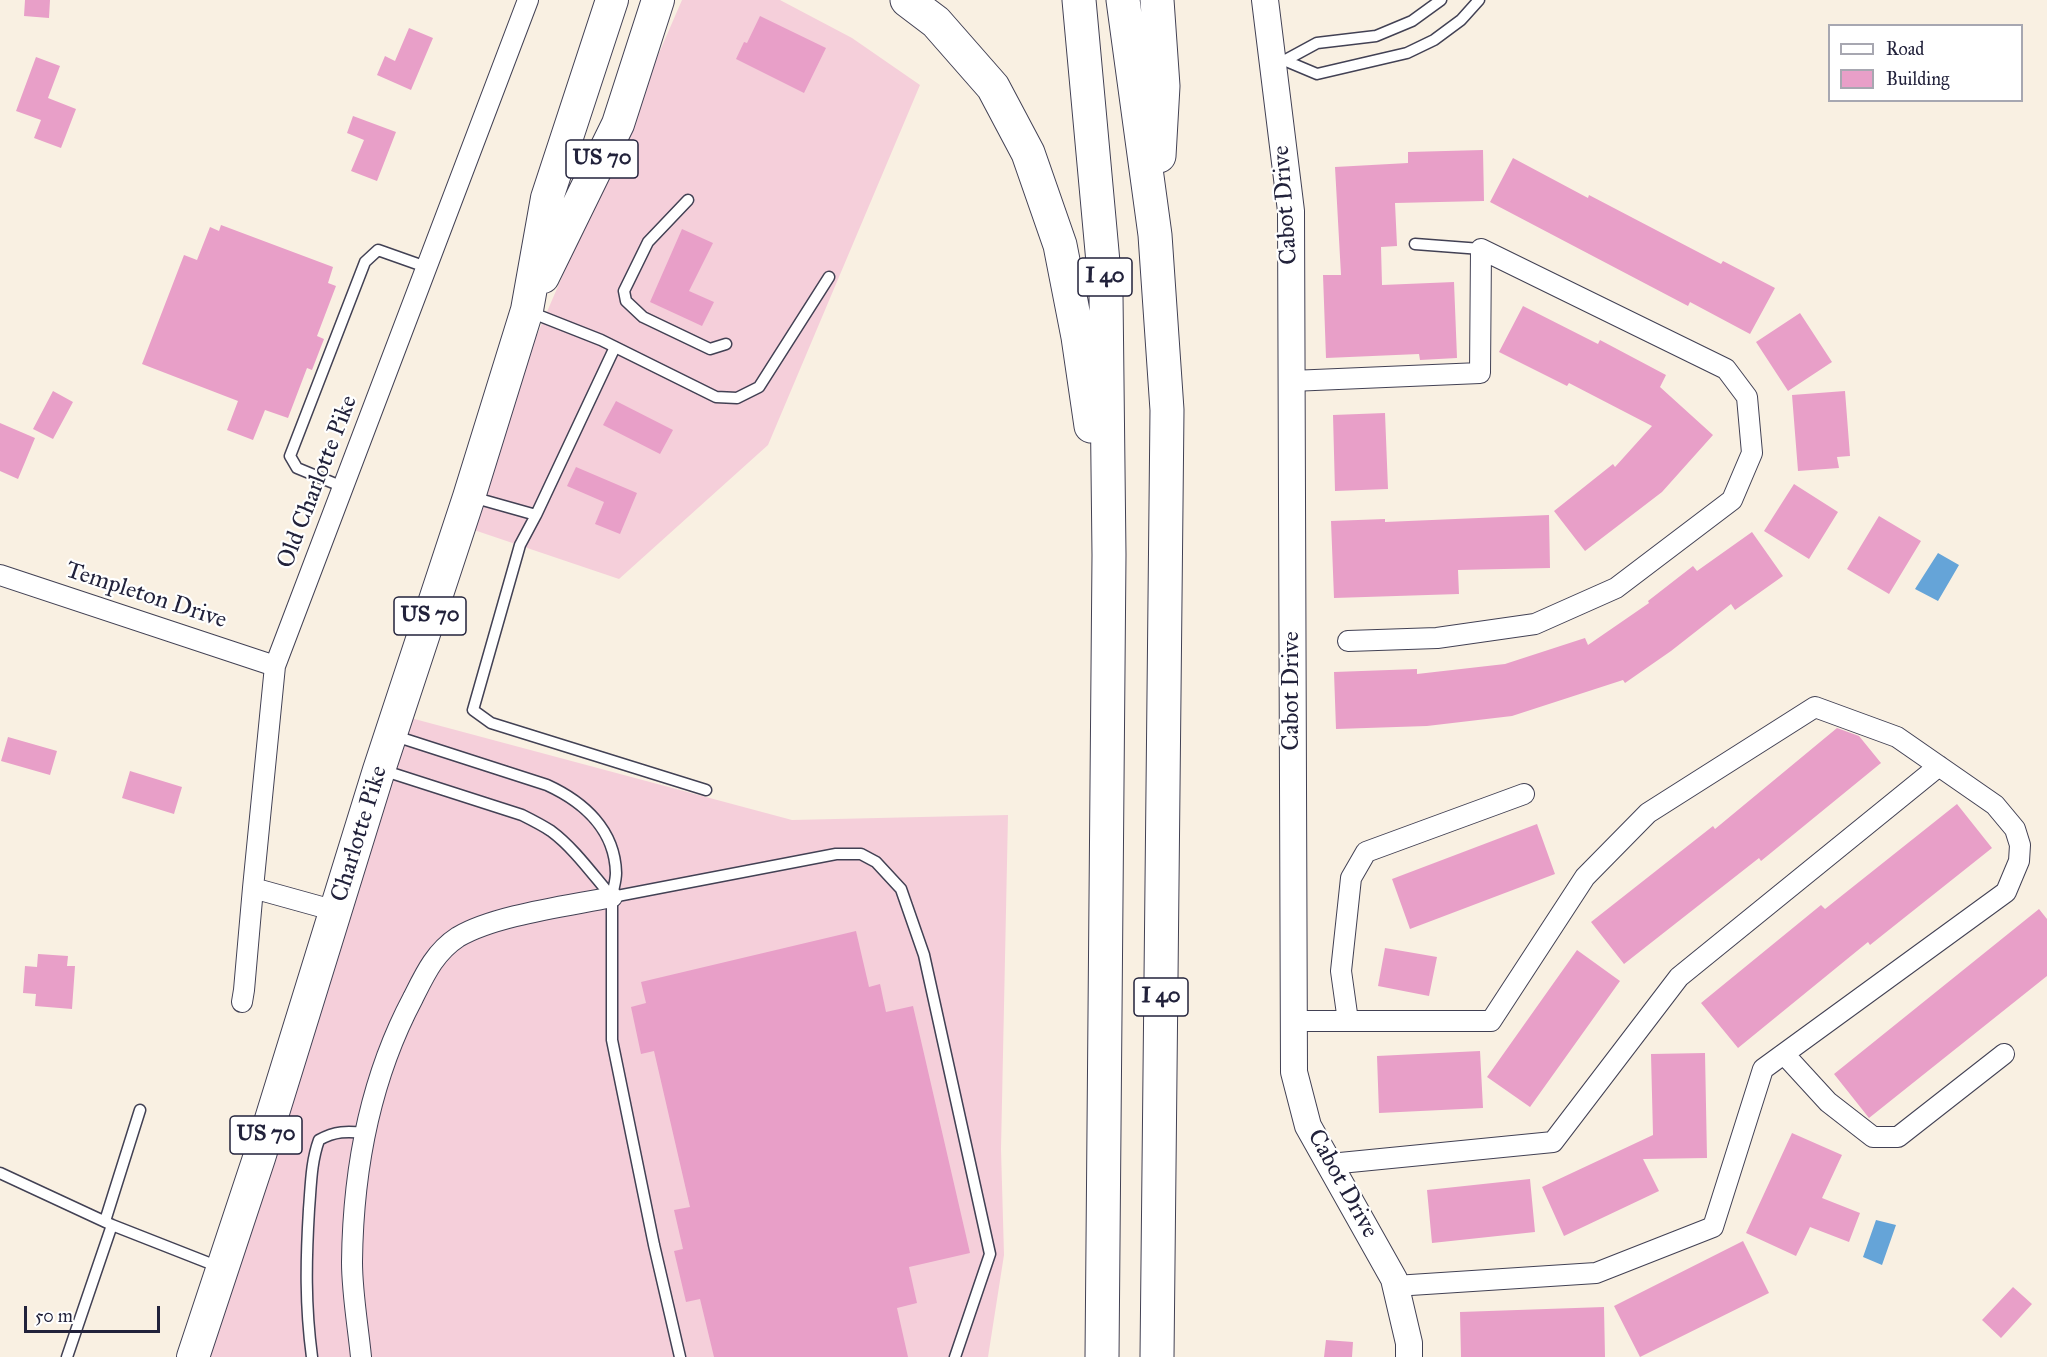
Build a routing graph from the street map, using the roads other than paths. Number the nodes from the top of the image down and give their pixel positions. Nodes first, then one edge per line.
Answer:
1 (528, 0) edge
2 (612, 0) edge
3 (658, 0) edge
4 (907, 0) edge
5 (1079, 0) edge
6 (1123, 0) edge
7 (1157, 0) edge
8 (1265, 0) edge
9 (1441, 0) edge
10 (1479, 0) edge
11 (1280, 62) junction
12 (688, 200) dead end
13 (1155, 235) junction
14 (1415, 244) dead end
15 (1481, 249) junction
16 (426, 267) junction
17 (829, 277) dead end
18 (527, 310) junction
19 (726, 344) dead end
20 (615, 347) junction
21 (1291, 381) junction
22 (343, 487) junction
23 (469, 497) junction
24 (536, 515) junction
25 (1109, 555) junction
26 (0, 575) edge
27 (1348, 641) dead end
28 (275, 666) junction
29 (392, 735) junction
30 (1939, 766) junction
31 (379, 770) junction
32 (706, 790) dead end
33 (1524, 794) dead end
34 (253, 888) junction
35 (612, 897) junction
36 (336, 911) junction
37 (242, 1002) dead end
38 (1294, 1021) junction
39 (1348, 1021) junction
40 (2004, 1053) dead end
41 (1784, 1054) junction
42 (140, 1110) dead end
43 (365, 1133) junction
44 (1330, 1164) junction
45 (0, 1173) edge
46 (109, 1223) junction
47 (222, 1268) junction
48 (1395, 1286) junction
49 (67, 1357) edge
50 (194, 1357) edge
51 (312, 1357) edge
52 (362, 1357) edge
53 (680, 1357) edge
54 (955, 1357) edge
55 (1102, 1357) edge
56 (1157, 1357) edge
57 (1409, 1357) edge

1 - 16 street, Old Charlotte Pike
2 - 18 main road, Charlotte Pike / US 70
3 - 18 main road, Charlotte Pike / US 70
4 - 25 highway
5 - 25 highway, I 40
6 - 13 highway, I 40
7 - 13 highway
8 - 11 street, Cabot Drive
9 - 11 lane
10 - 11 lane
11 - 21 street, Cabot Drive
12 - 19 lane
13 - 56 highway, I 40
14 - 15 lane
15 - 21 street
15 - 27 street
16 - 22 street, Old Charlotte Pike
16 - 22 lane
17 - 20 lane
18 - 20 lane
18 - 23 main road, Charlotte Pike / US 70
20 - 24 lane
21 - 38 street, Cabot Drive
22 - 28 street, Old Charlotte Pike
23 - 24 lane
23 - 29 main road, Charlotte Pike / US 70
24 - 32 lane
25 - 55 highway, I 40
26 - 28 street, Templeton Drive
28 - 34 street, Old Charlotte Pike
29 - 31 main road, Charlotte Pike / US 70
29 - 35 lane
30 - 39 street
30 - 41 street
30 - 44 street
31 - 35 lane
31 - 36 main road, Charlotte Pike / US 70
33 - 39 street
34 - 36 street
34 - 37 street, Old Charlotte Pike
35 - 43 street
35 - 53 lane
35 - 54 lane
36 - 47 main road, Charlotte Pike / US 70
38 - 39 street
38 - 44 street, Cabot Drive
40 - 41 street
41 - 48 street
42 - 46 lane
43 - 51 lane
43 - 52 street
44 - 48 street, Cabot Drive
45 - 46 lane
46 - 47 lane
46 - 49 lane
47 - 50 main road, Charlotte Pike / US 70
48 - 57 street, Cabot Drive

